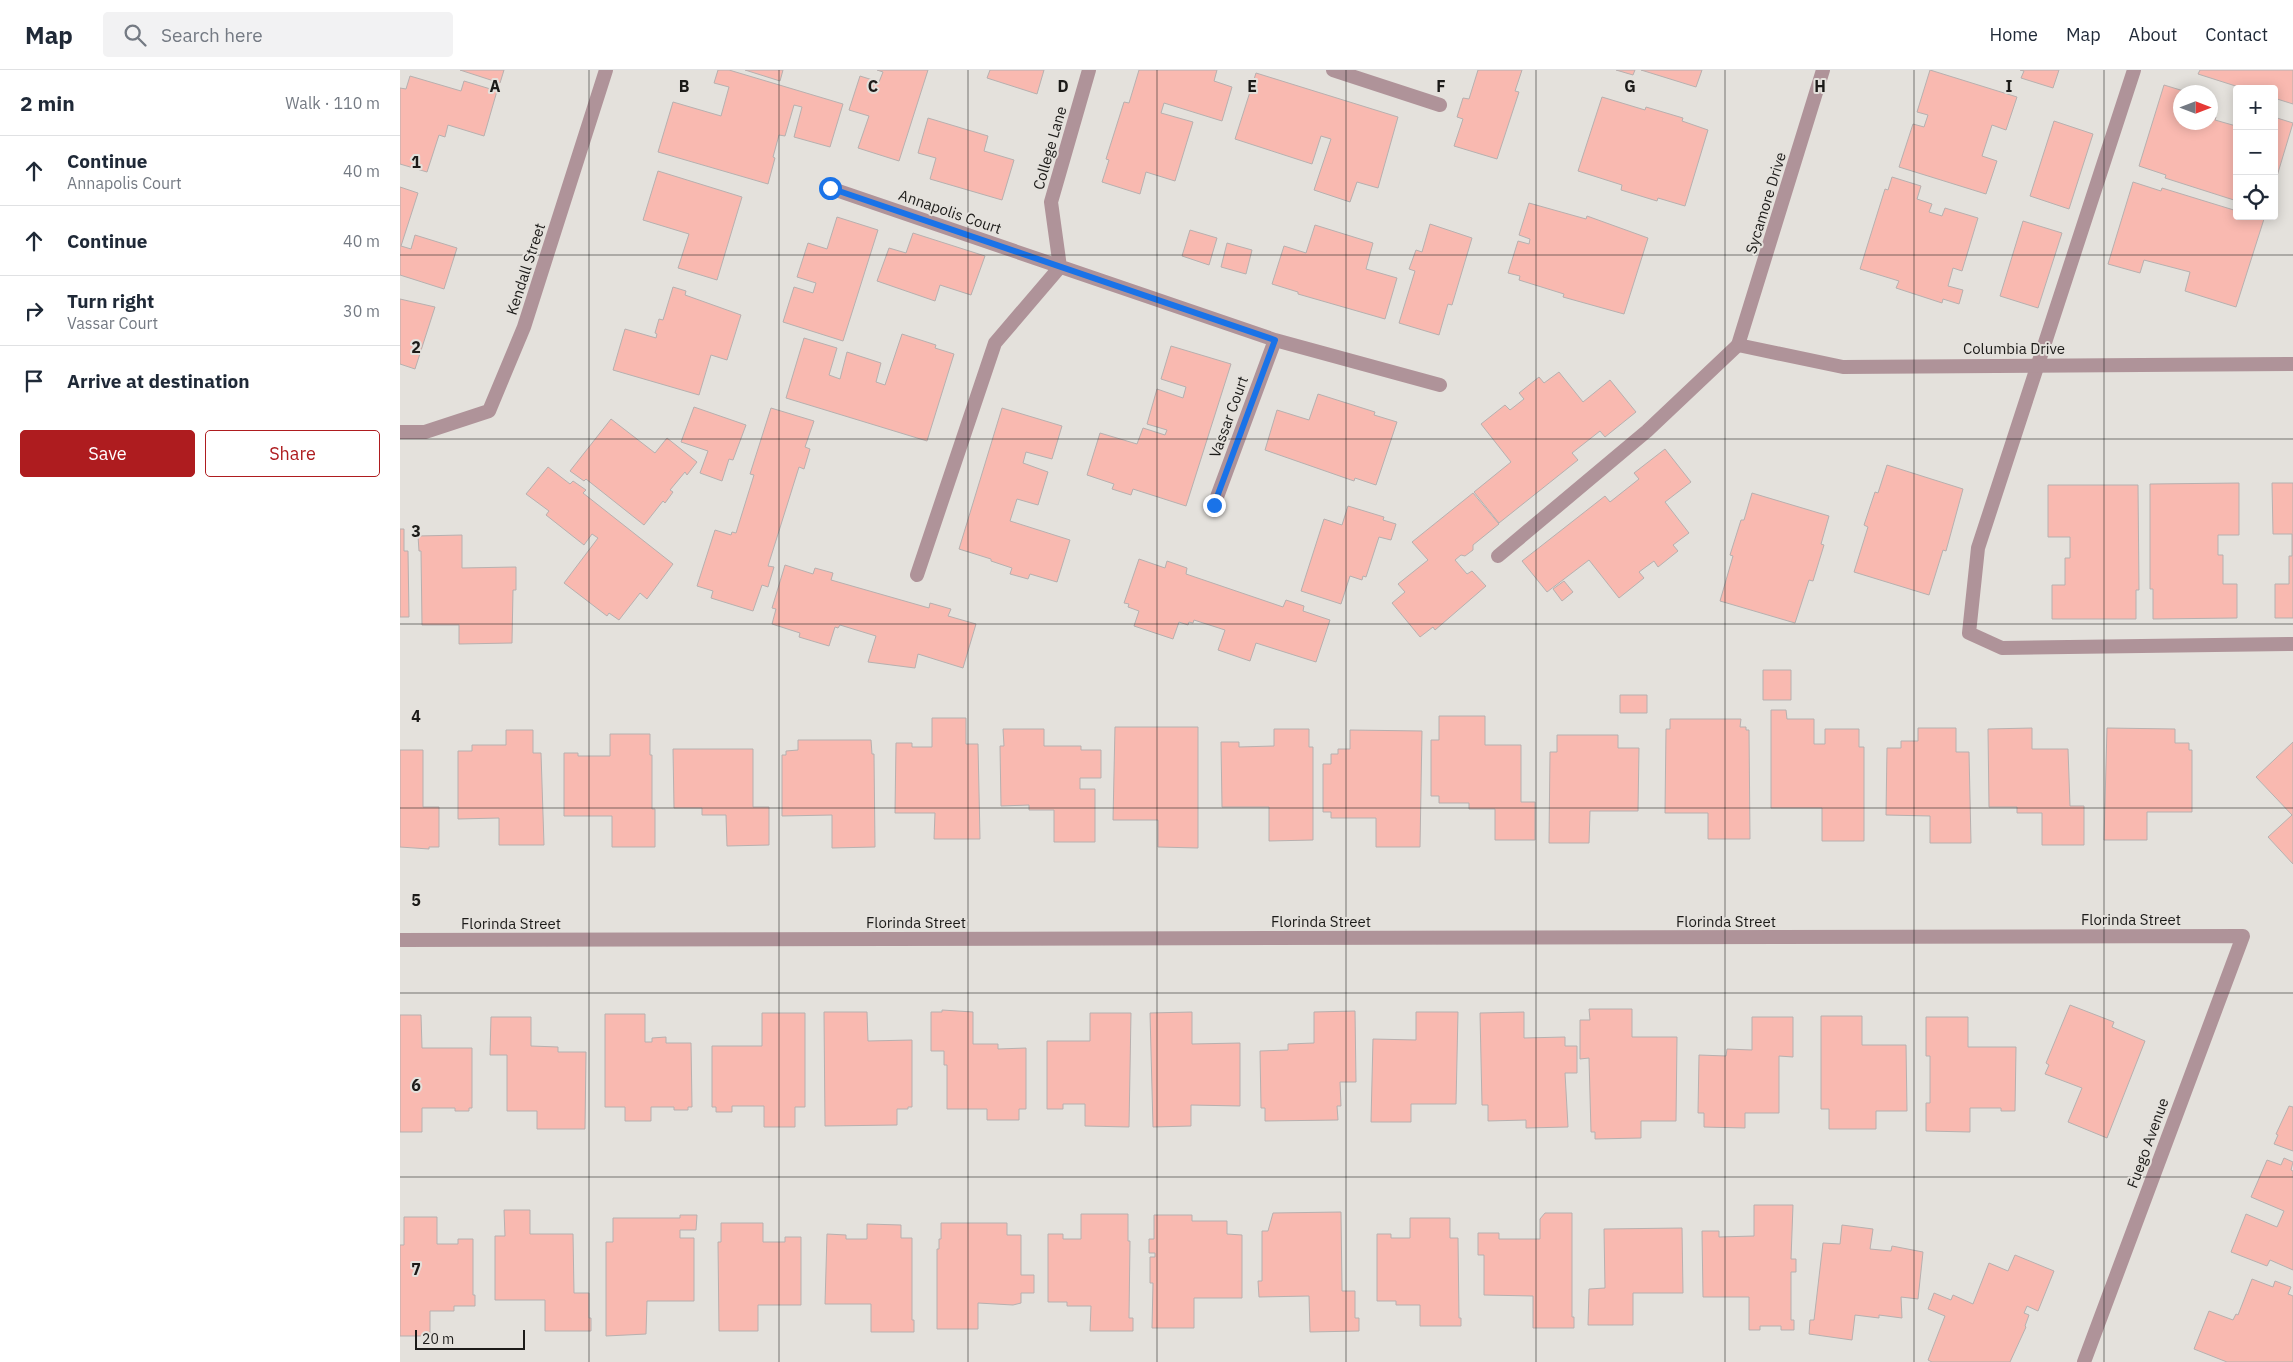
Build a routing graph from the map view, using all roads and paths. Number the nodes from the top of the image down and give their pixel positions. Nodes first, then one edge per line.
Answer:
1 (606, 70) edge
2 (1089, 70) edge
3 (1333, 70) edge
4 (1823, 70) edge
5 (2134, 70) edge
6 (1440, 105) dead end
7 (830, 188) dead end
8 (1060, 266) junction
9 (1275, 340) junction
10 (1738, 345) junction
11 (2293, 364) edge
12 (2039, 366) junction
13 (1440, 385) dead end
14 (400, 432) edge
15 (1214, 505) dead end
16 (1498, 556) dead end
17 (917, 575) dead end
18 (2293, 644) edge
19 (2243, 936) joint
20 (400, 940) edge
21 (2084, 1362) edge

1 - 14 street, Kendall Street
2 - 8 street, College Lane
3 - 6 street
4 - 10 street, Sycamore Drive
5 - 12 street
7 - 8 street, Annapolis Court
8 - 9 street, Annapolis Court
8 - 17 street
9 - 13 street, Annapolis Court
9 - 15 street, Vassar Court
10 - 12 street, Columbia Drive
10 - 16 street
11 - 12 street, Columbia Drive
12 - 18 street
19 - 20 street, Florinda Street
19 - 21 street, Fuego Avenue

